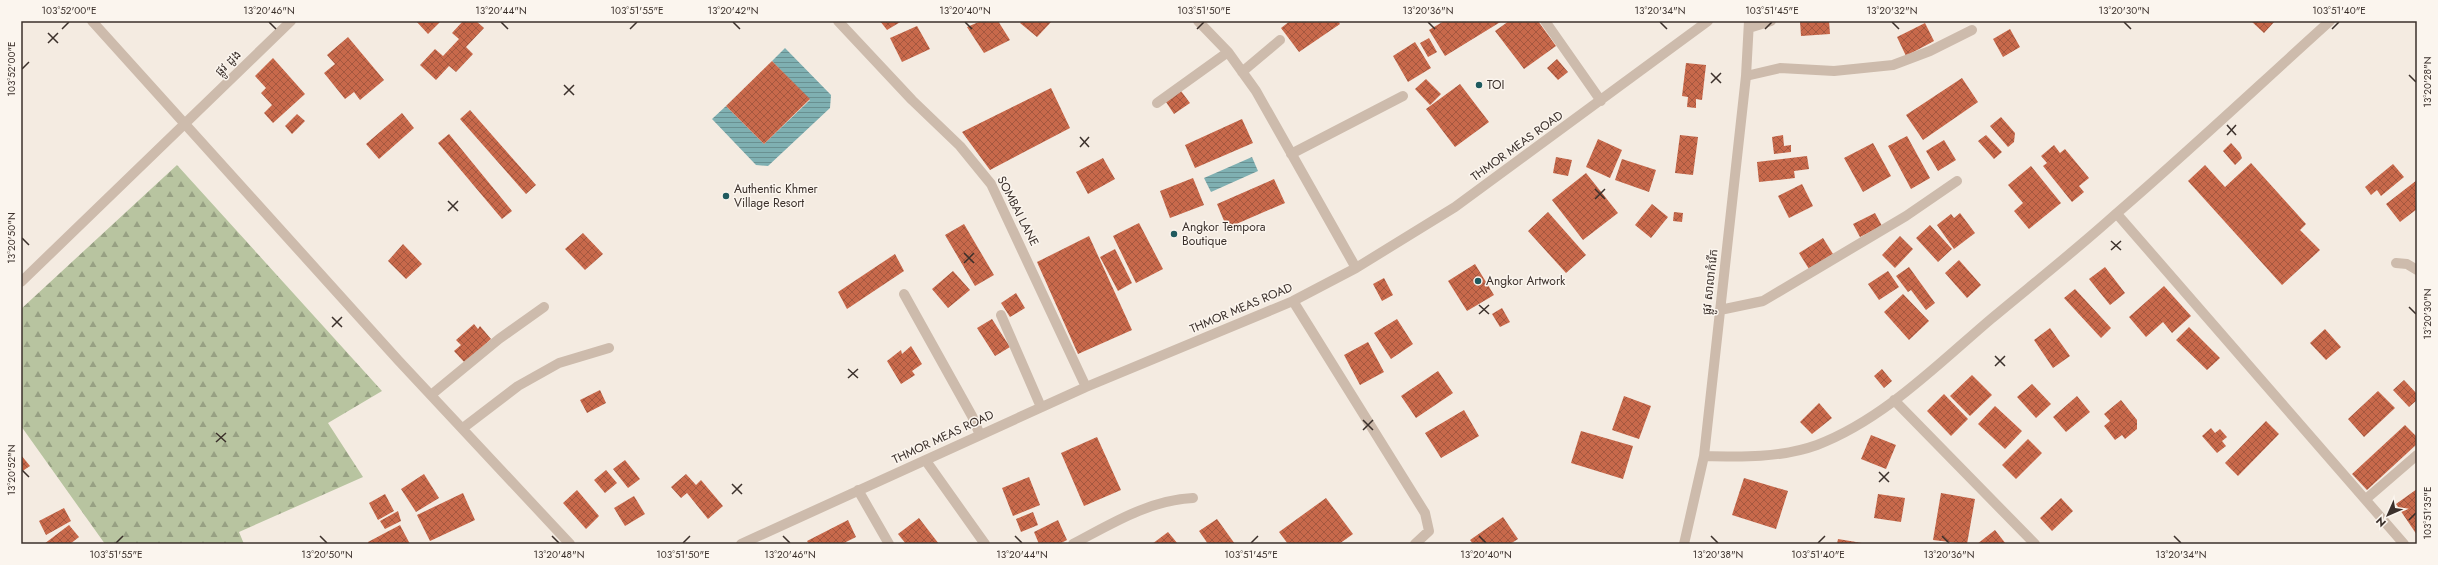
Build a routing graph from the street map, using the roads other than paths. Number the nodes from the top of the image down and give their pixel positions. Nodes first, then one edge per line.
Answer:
1 (92, 21) edge
2 (291, 21) edge
3 (838, 21) edge
4 (1198, 21) edge
5 (1545, 21) edge
6 (1708, 21) edge
7 (1770, 21) edge
8 (2330, 21) edge
9 (1749, 25) edge
10 (1972, 30) dead end
11 (1280, 40) dead end
12 (1228, 52) junction
13 (1242, 72) junction
14 (1746, 76) junction
15 (1403, 96) dead end
16 (1601, 101) junction
17 (1157, 103) dead end
18 (184, 124) junction
19 (1292, 154) junction
20 (1956, 181) dead end
21 (2117, 214) junction
22 (2396, 263) dead end
23 (1356, 268) junction
24 (2417, 270) edge
25 (21, 282) edge
26 (904, 294) dead end
27 (1293, 301) junction
28 (544, 307) dead end
29 (1720, 310) junction
30 (1001, 315) dead end
31 (609, 348) dead end
32 (1086, 387) junction
33 (431, 395) junction
34 (1894, 400) junction
35 (1041, 407) junction
36 (463, 428) junction
37 (980, 435) junction
38 (2417, 455) edge
39 (1704, 456) junction
40 (926, 461) junction
41 (858, 490) junction
42 (1193, 498) dead end
43 (2366, 499) junction
44 (570, 544) edge
45 (741, 544) edge
46 (889, 544) edge
47 (985, 544) edge
48 (1073, 544) edge
49 (1415, 544) edge
50 (1684, 544) edge
51 (2035, 544) edge
52 (2404, 544) edge

1 - 18 street
2 - 18 street, ផ្លូវ ដូង
3 - 32 street, SOMBAI LANE
4 - 12 street
5 - 16 street
6 - 16 street, THMOR MEAS ROAD
7 - 9 street
8 - 21 street
9 - 14 street, ផ្លូវ សាលាកំរើក
10 - 14 street
11 - 13 street
12 - 13 street
12 - 17 street
13 - 19 street
14 - 29 street, ផ្លូវ សាលាកំរើក
15 - 19 street
16 - 23 street, THMOR MEAS ROAD
18 - 25 street, ផ្លូវ ដូង
18 - 33 street
19 - 23 street
20 - 29 street
21 - 34 street
21 - 43 street
22 - 24 street
23 - 27 street, THMOR MEAS ROAD
26 - 37 street
27 - 32 street, THMOR MEAS ROAD
27 - 49 street
28 - 33 street
29 - 39 street, ផ្លូវ សាលាកំរើក
30 - 35 street
31 - 36 street
32 - 35 street, THMOR MEAS ROAD
33 - 36 street
34 - 39 street
34 - 51 street
35 - 37 street, THMOR MEAS ROAD
36 - 44 street
37 - 40 street, THMOR MEAS ROAD
38 - 43 street
39 - 50 street, ផ្លូវ សាលាកំរើក
40 - 41 street, THMOR MEAS ROAD
40 - 47 street
41 - 45 street, THMOR MEAS ROAD
41 - 46 street
42 - 48 street
43 - 52 street

